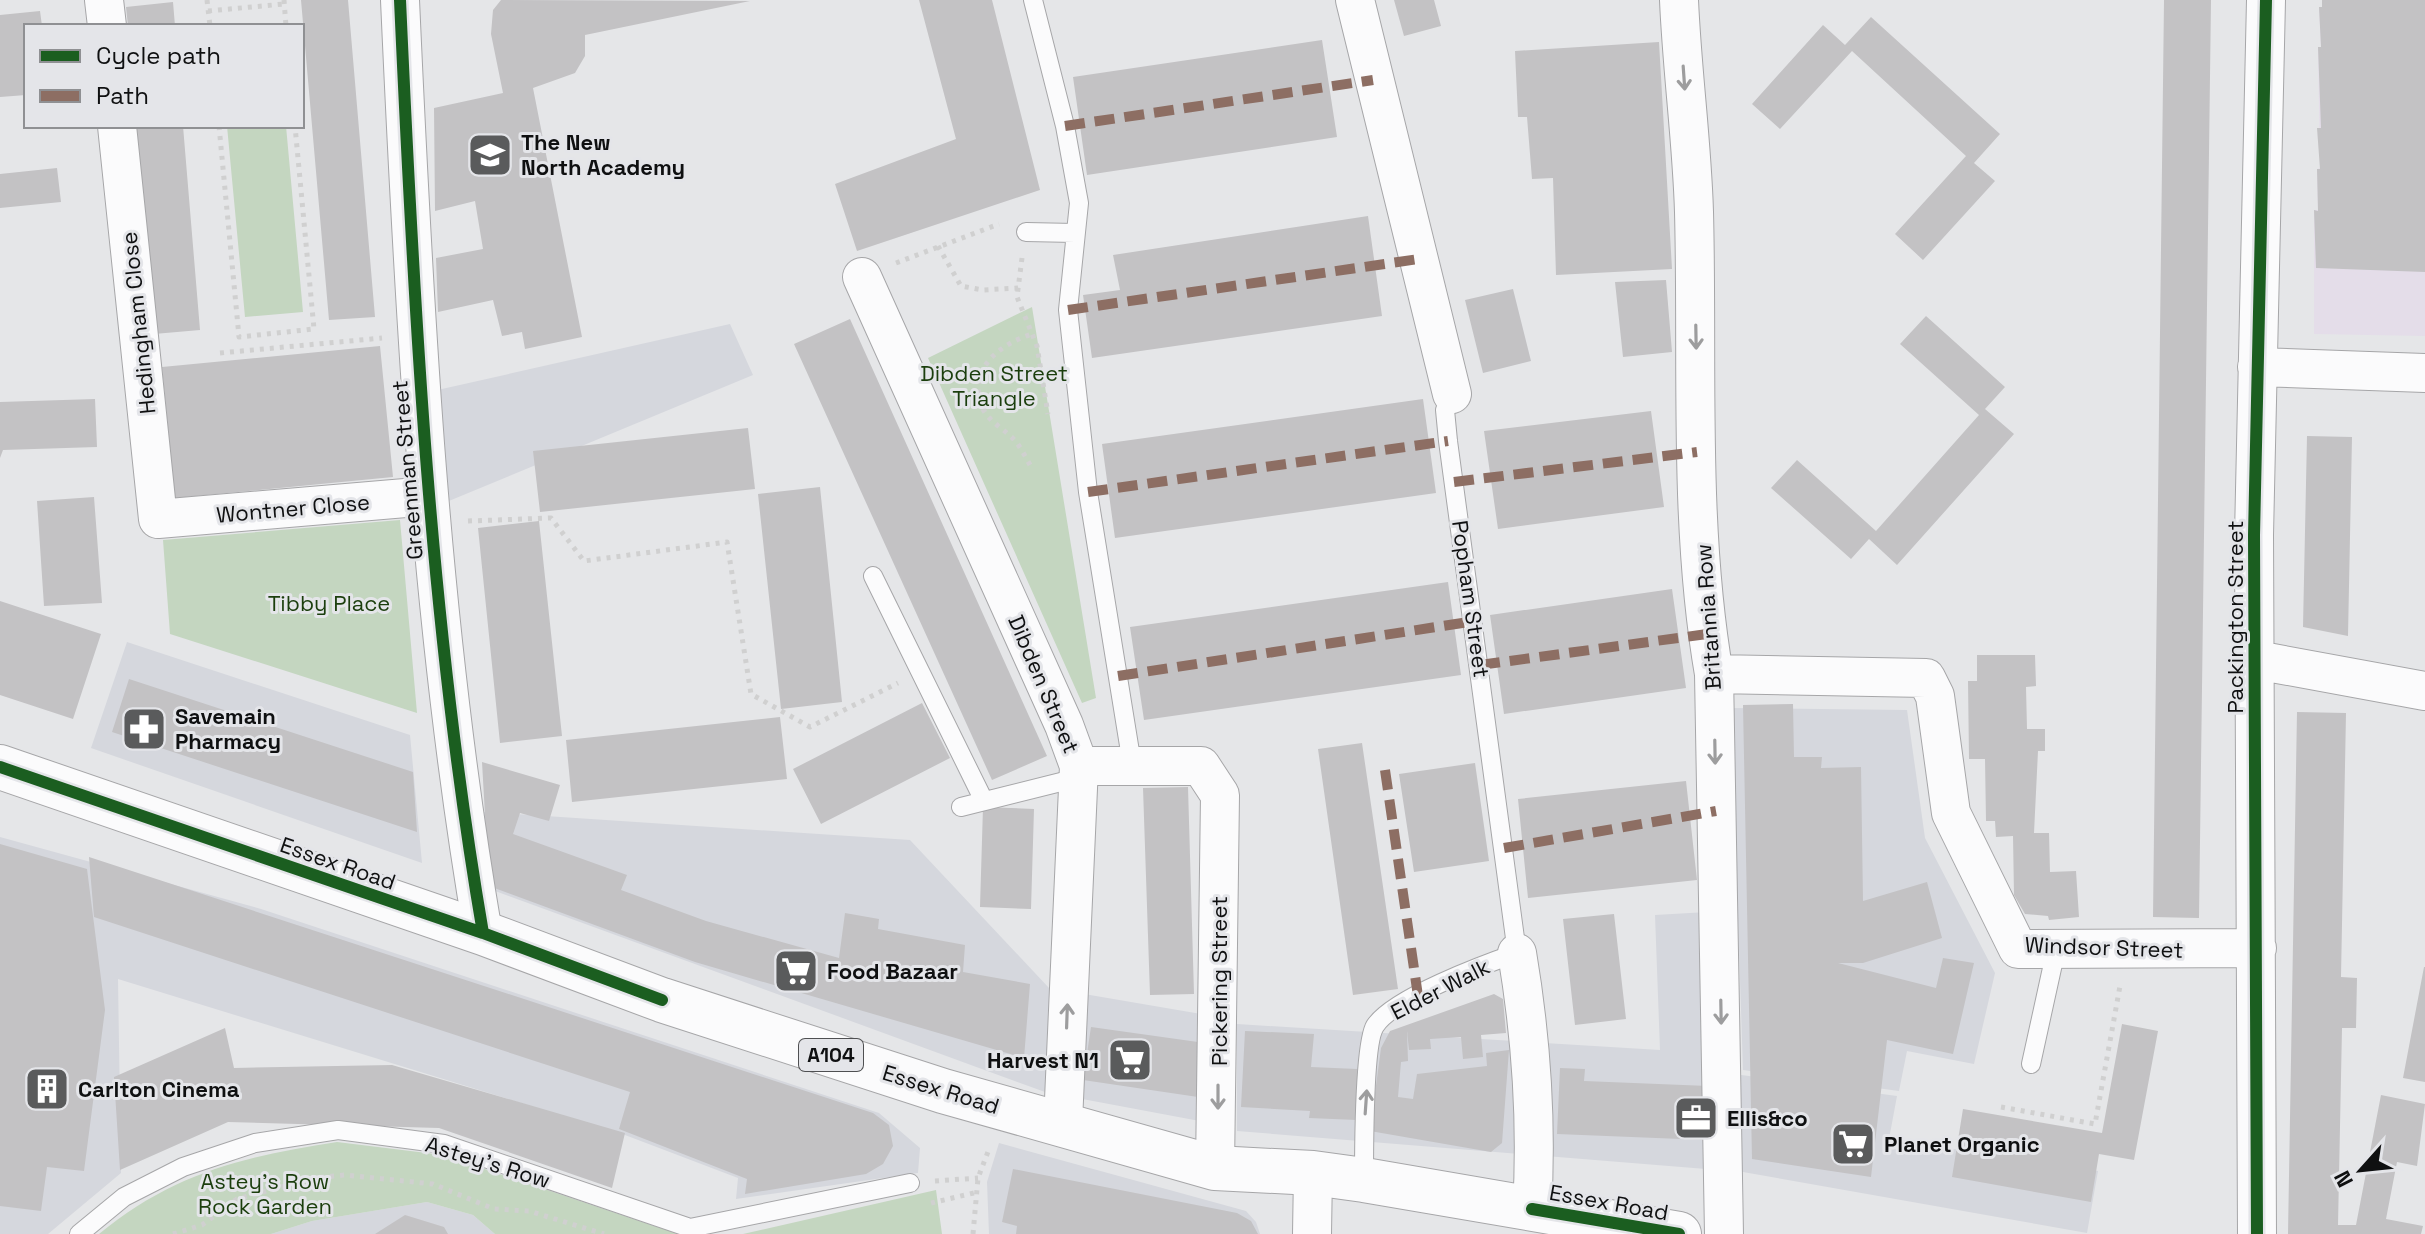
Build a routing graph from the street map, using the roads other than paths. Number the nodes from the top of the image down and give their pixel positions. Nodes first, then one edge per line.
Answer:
1 (104, 0) edge
2 (400, 0) edge
3 (1033, 0) edge
4 (1355, 0) edge
5 (1679, 0) edge
6 (2266, 0) edge
7 (107, 24) edge
8 (117, 128) edge
9 (1026, 232) road end
10 (1075, 233) junction
11 (862, 277) road end
12 (2257, 367) junction
13 (2425, 373) edge
14 (1452, 394) joint
15 (429, 496) junction
16 (158, 519) joint
17 (873, 576) dead end
18 (2256, 660) junction
19 (1714, 674) junction
20 (2425, 691) edge
21 (1132, 764) junction
22 (0, 767) edge
23 (1078, 772) junction
24 (984, 801) junction
25 (961, 807) dead end
26 (483, 933) junction
27 (2257, 948) junction
28 (2056, 950) junction
29 (1517, 953) junction
30 (2031, 1064) dead end
31 (1063, 1122) junction
32 (1215, 1168) junction
33 (1313, 1173) junction
34 (1364, 1180) junction
35 (910, 1183) road end
36 (1532, 1209) junction
37 (79, 1234) edge
38 (1312, 1234) edge
39 (1679, 1234) edge
40 (1724, 1234) edge
41 (2257, 1234) edge

1 - 7 street
2 - 15 street, Greenman Street
3 - 10 lane
4 - 14 street, Popham Street
5 -> 19 street, Britannia Row
6 - 12 street, Packington Street
8 - 16 street, Hedingham Close
9 - 10 lane
10 - 21 lane
11 - 23 street, Dibden Street
12 - 13 street
12 - 18 street, Packington Street
14 - 29 lane, Popham Street
15 - 16 street, Wontner Close
15 - 26 street, Greenman Street
17 - 24 lane
18 - 20 street
18 - 27 street, Packington Street
19 - 28 street, Windsor Street
19 -> 40 street, Britannia Row
21 - 23 street
21 -> 32 street, Pickering Street
22 - 26 main road, Essex Road / A104
23 - 24 lane
31 -> 23 street, Dibden Street
24 - 25 lane
26 - 31 main road, Essex Road / A104
27 - 28 street, Windsor Street
27 - 41 street, Packington Street
28 - 30 lane
34 -> 29 lane, Elder Walk
29 - 36 street, Popham Street
31 - 32 main road, Essex Road / A104
32 - 33 main road, Essex Road / A104
33 - 34 main road, Essex Road / A104
33 - 38 street
34 - 36 main road, Essex Road / A104
35 - 37 lane, Astey's Row
36 - 39 main road, Essex Road / A104

